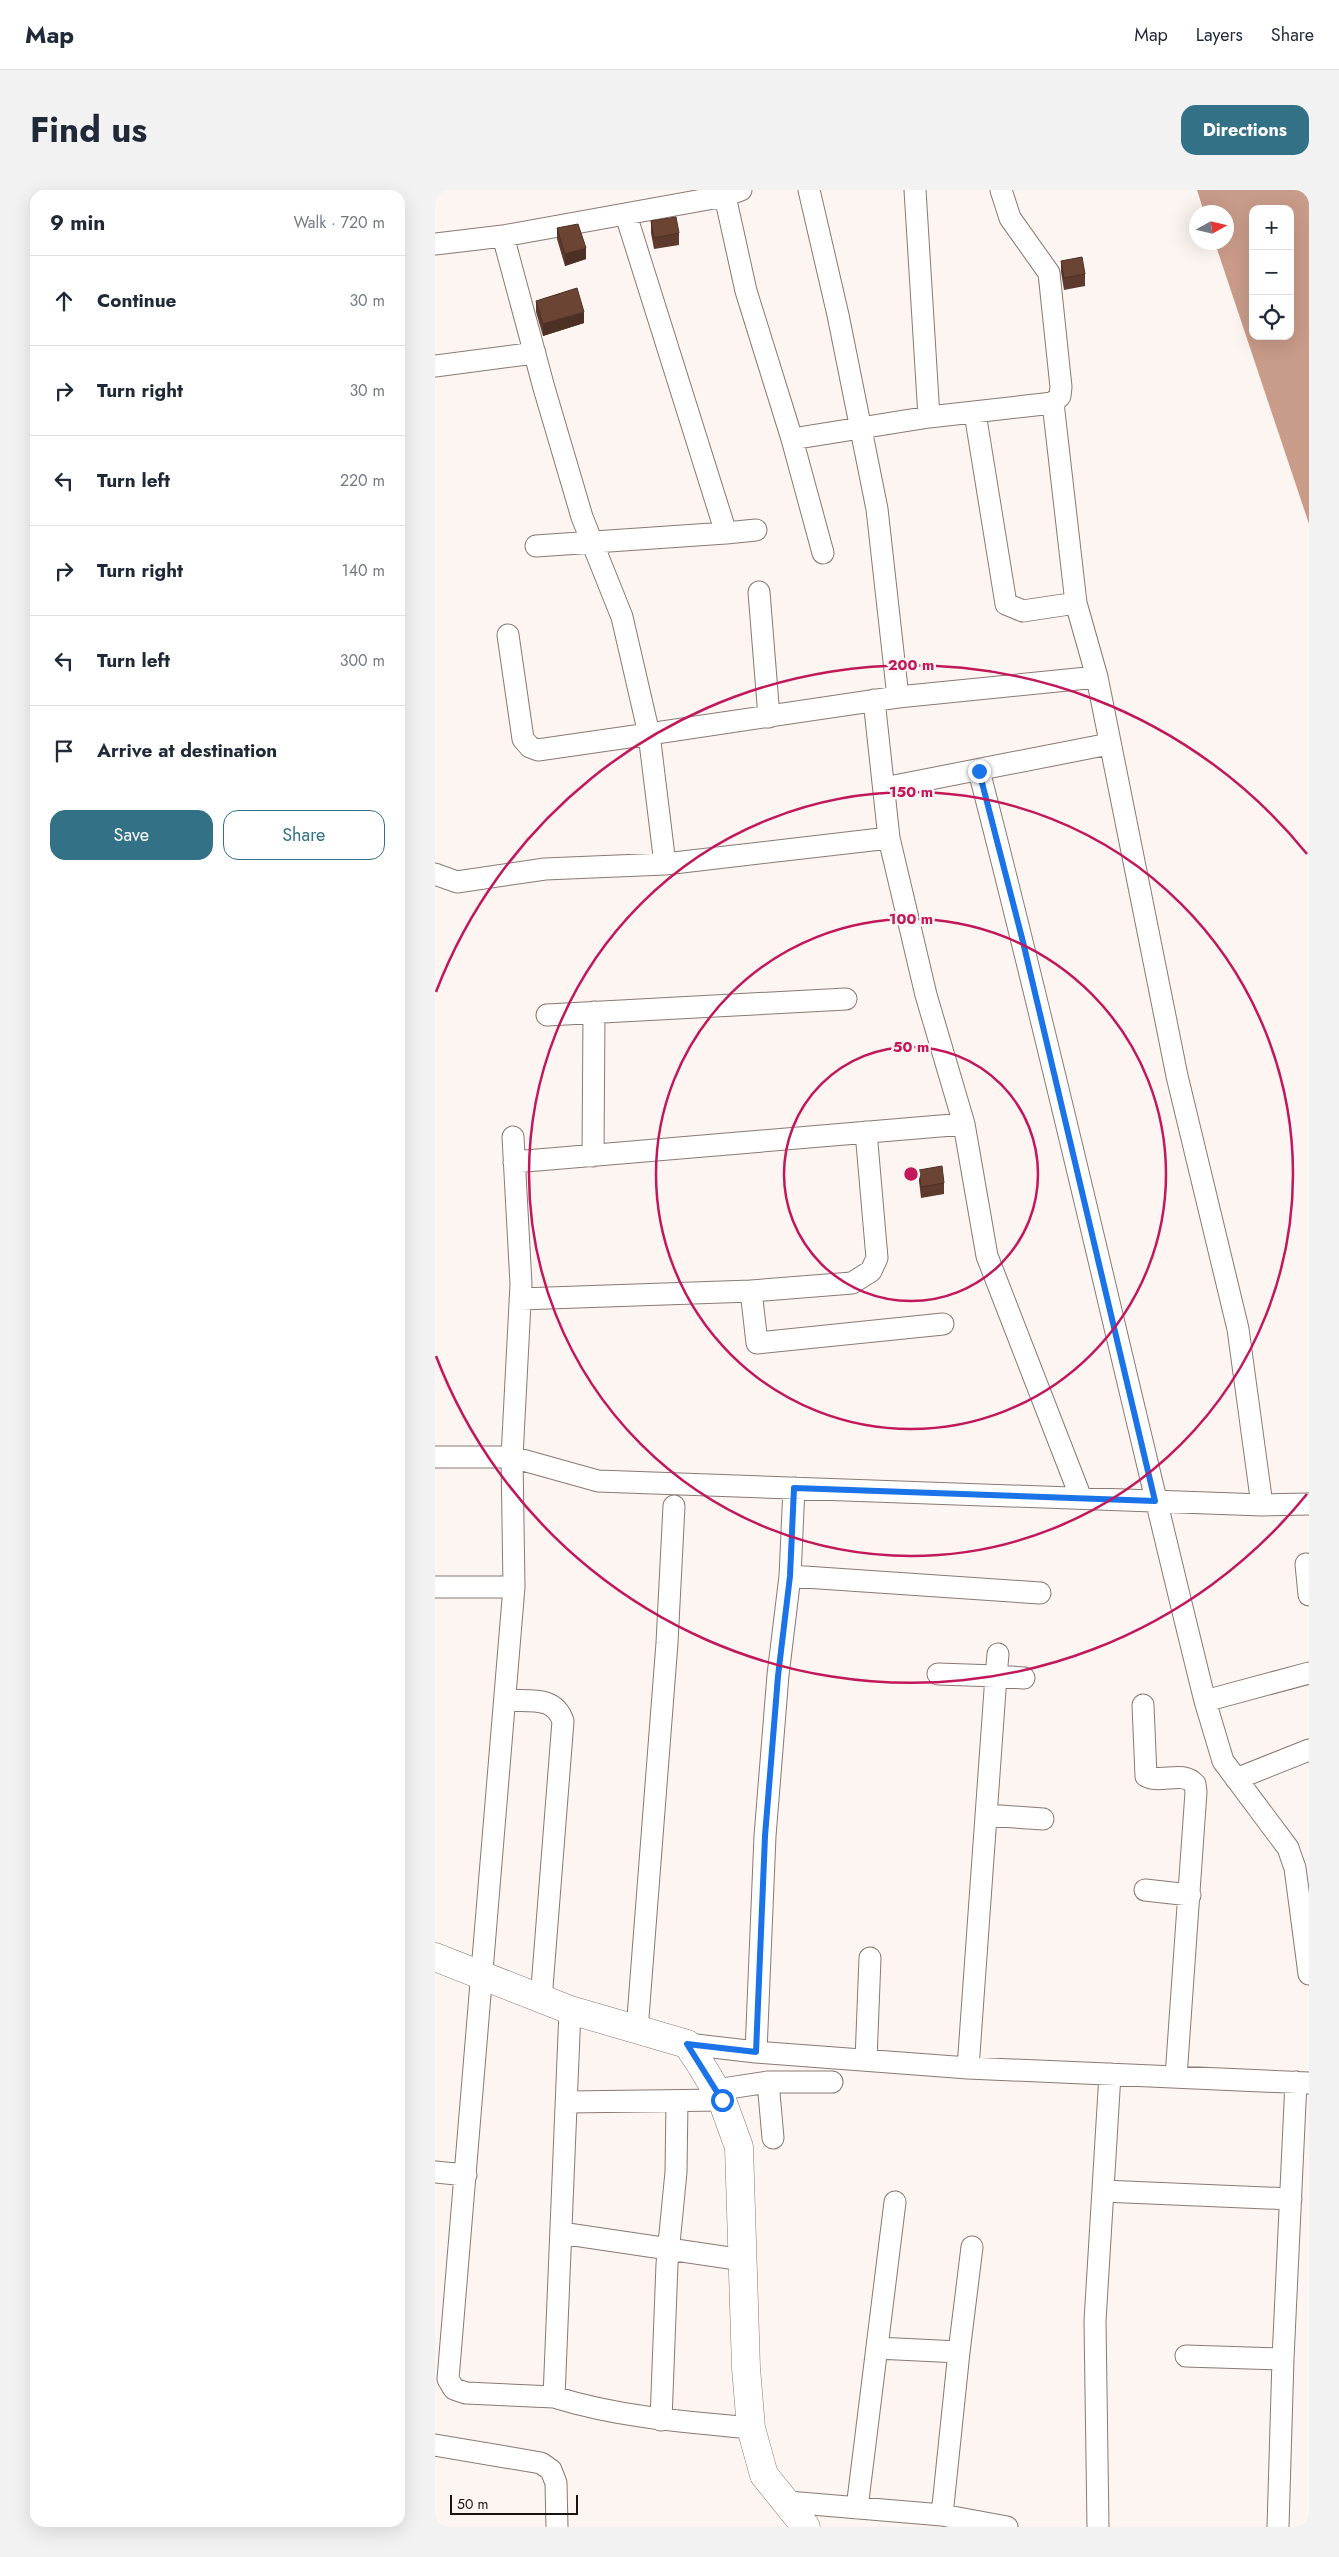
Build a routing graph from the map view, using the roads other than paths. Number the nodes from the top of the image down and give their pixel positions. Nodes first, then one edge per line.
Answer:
1 (809, 190) edge
2 (915, 190) edge
3 (1001, 190) edge
4 (735, 192) edge
5 (626, 215) junction
6 (503, 236) junction
7 (435, 244) edge
8 (535, 354) junction
9 (435, 366) edge
10 (1053, 403) junction
11 (975, 413) junction
12 (929, 417) junction
13 (861, 429) junction
14 (792, 439) junction
15 (756, 530) dead end
16 (727, 533) junction
17 (590, 540) junction
18 (536, 546) dead end
19 (823, 553) dead end
20 (759, 592) dead end
21 (1076, 603) junction
22 (508, 635) dead end
23 (1097, 677) junction
24 (898, 697) junction
25 (874, 700) junction
26 (769, 717) junction
27 (649, 734) junction
28 (1109, 744) junction
29 (979, 771) junction
30 (884, 788) junction
31 (889, 838) junction
32 (665, 864) junction
33 (435, 874) edge
34 (846, 999) dead end
35 (594, 1012) junction
36 (547, 1015) dead end
37 (964, 1124) junction
38 (866, 1132) junction
39 (513, 1137) dead end
40 (593, 1156) junction
41 (514, 1162) junction
42 (751, 1291) junction
43 (520, 1299) junction
44 (943, 1324) dead end
45 (435, 1457) edge
46 (512, 1457) junction
47 (794, 1488) junction
48 (1081, 1498) junction
49 (1155, 1501) junction
50 (1309, 1504) edge
51 (1262, 1505) junction
52 (674, 1506) dead end
53 (1306, 1564) dead end
54 (790, 1576) junction
55 (435, 1587) edge
56 (514, 1587) junction
57 (1040, 1593) dead end
58 (1309, 1596) edge
59 (997, 1654) dead end
60 (1309, 1673) edge
61 (938, 1674) dead end
62 (996, 1676) junction
63 (1024, 1678) dead end
64 (505, 1700) junction
65 (1205, 1701) junction
66 (1143, 1705) dead end
67 (1309, 1750) edge
68 (1236, 1779) junction
69 (986, 1815) junction
70 (1043, 1819) dead end
71 (1145, 1890) dead end
72 (1189, 1895) junction
73 (435, 1958) edge
74 (871, 1958) dead end
75 (1309, 1974) edge
76 (483, 1975) junction
77 (541, 2000) junction
78 (570, 2010) junction
79 (637, 2030) junction
80 (687, 2044) junction
81 (756, 2052) junction
82 (866, 2060) junction
83 (968, 2068) junction
84 (1110, 2074) junction
85 (1175, 2077) junction
86 (768, 2082) junction
87 (832, 2082) dead end
88 (1303, 2083) edge
89 (719, 2095) junction
90 (677, 2101) junction
91 (567, 2102) junction
92 (773, 2138) dead end
93 (435, 2172) edge
94 (466, 2175) junction
95 (1103, 2191) junction
96 (1291, 2199) junction
97 (895, 2202) dead end
98 (561, 2234) junction
99 (973, 2247) dead end
100 (668, 2249) junction
101 (743, 2260) junction
102 (877, 2348) junction
103 (959, 2352) junction
104 (1186, 2356) dead end
105 (1283, 2359) junction
106 (554, 2397) junction
107 (661, 2420) junction
108 (751, 2428) junction
109 (435, 2445) edge
110 (788, 2502) junction
111 (857, 2508) junction
112 (942, 2515) junction
113 (557, 2527) edge
114 (806, 2527) edge
115 (1007, 2527) edge
116 (1098, 2527) edge
117 (1278, 2527) edge

1 - 13 street
2 - 12 street
3 - 10 street
4 - 5 street
4 - 14 street
5 - 6 street
5 - 16 street
6 - 7 street
6 - 8 street
8 - 9 street
8 - 17 street
10 - 11 street
10 - 21 street
11 - 12 street
11 - 21 street
12 - 13 street
13 - 14 street
13 - 24 street
14 - 19 street
15 - 16 street
16 - 17 street
17 - 18 street
17 - 27 street
20 - 26 street
21 - 23 street
22 - 27 street
23 - 24 street
23 - 28 street
24 - 25 street
25 - 26 street
25 - 30 street
26 - 27 street
27 - 32 street
28 - 29 street
28 - 51 street
29 - 30 street
29 - 49 street
30 - 31 street
31 - 32 street
31 - 37 street
32 - 33 street
34 - 35 street
35 - 36 street
35 - 40 street
37 - 38 street
37 - 48 street
38 - 40 street
38 - 42 street
39 - 41 street
40 - 41 street
41 - 43 street
42 - 43 street
42 - 44 street
43 - 46 street
45 - 46 street
46 - 47 street
46 - 56 street
47 - 48 street
47 - 54 street
48 - 49 street
49 - 51 street
49 - 65 street
50 - 51 street
52 - 79 street
53 - 58 street
54 - 57 street
54 - 81 street
55 - 56 street
56 - 64 street
59 - 62 street
60 - 65 street
61 - 62 street
62 - 63 street
62 - 69 street
64 - 76 street
64 - 77 street
65 - 68 street
66 - 72 street
67 - 68 street
68 - 75 street
69 - 70 street
69 - 83 street
71 - 72 street
72 - 85 street
73 - 76 main road
74 - 82 street
76 - 77 main road
76 - 94 street
77 - 78 main road
78 - 79 main road
78 - 91 street
79 - 80 main road
80 - 81 street
80 - 89 main road
81 - 82 street
82 - 83 street
83 - 84 street
84 - 85 street
84 - 95 street
85 - 88 street
86 - 87 street
86 - 89 street
86 - 92 street
88 - 96 street
89 - 90 street
89 - 101 main road
90 - 91 street
90 - 100 street
91 - 98 street
93 - 94 street
94 - 106 street
95 - 96 street
95 - 116 street
96 - 105 street
97 - 102 street
98 - 100 street
98 - 106 street
99 - 103 street
100 - 101 street
100 - 107 street
101 - 108 main road
102 - 103 street
102 - 111 street
103 - 112 street
104 - 105 street
105 - 117 street
106 - 107 street
107 - 108 street
108 - 110 main road
109 - 113 street
110 - 111 street
110 - 114 main road
111 - 112 street
112 - 115 street

